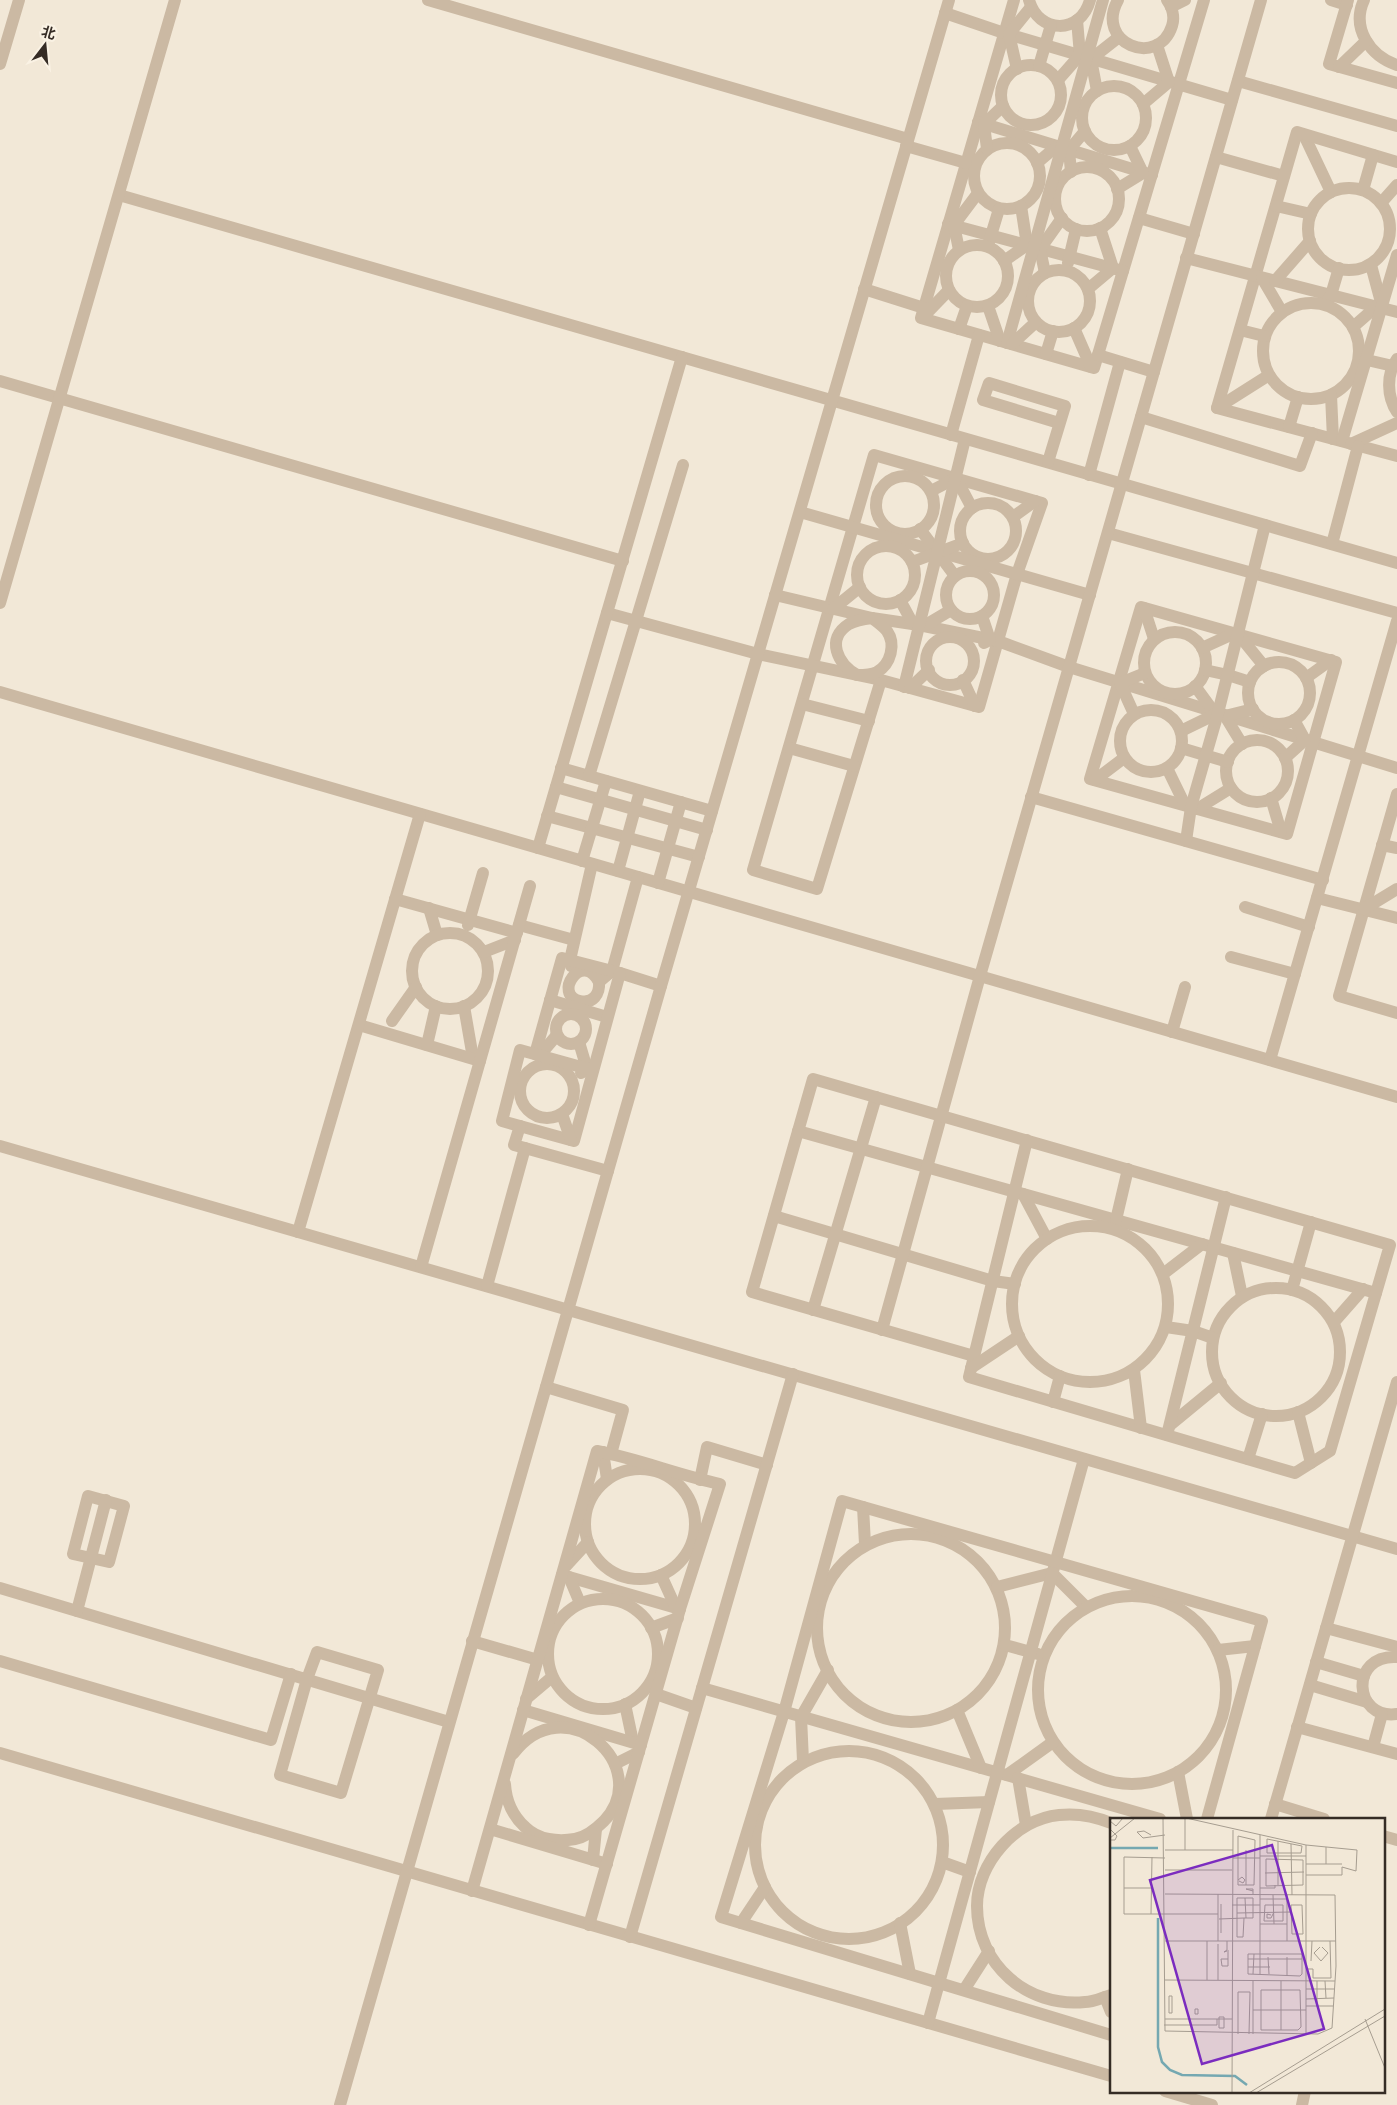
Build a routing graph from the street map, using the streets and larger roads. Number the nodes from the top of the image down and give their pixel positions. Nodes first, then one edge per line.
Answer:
1 (19, 0) edge
2 (175, 0) edge
3 (428, 0) edge
4 (949, 0) edge
5 (1014, 0) edge
6 (1185, 0) edge
7 (1204, 0) edge
8 (1261, 0) edge
9 (1332, 0) edge
10 (1095, 2) edge
11 (1348, 2) edge
12 (1169, 3) edge
13 (1363, 3) edge
14 (1030, 4) edge
15 (1116, 5) edge
16 (945, 13) junction
17 (1077, 20) junction
18 (1051, 25) junction
19 (1006, 34) junction
20 (1119, 37) junction
21 (1366, 41) junction
22 (1045, 45) junction
23 (1157, 45) junction
24 (1135, 47) junction
25 (1086, 57) junction
26 (0, 64) edge
27 (1396, 65) edge
28 (1039, 66) junction
29 (1339, 67) junction
30 (1017, 69) junction
31 (1127, 69) junction
32 (1058, 80) junction
33 (1238, 81) junction
34 (1394, 82) edge
35 (1174, 83) junction
36 (995, 85) junction
37 (1124, 87) junction
38 (1097, 91) junction
39 (1232, 100) junction
40 (1143, 104) junction
41 (1002, 106) junction
42 (1072, 108) junction
43 (1046, 122) junction
44 (981, 123) junction
45 (1145, 126) junction
46 (1397, 126) edge
47 (1085, 131) junction
48 (1165, 132) junction
49 (1019, 134) junction
50 (1304, 135) junction
51 (907, 142) junction
52 (1130, 146) junction
53 (1060, 147) junction
54 (987, 149) junction
55 (1373, 155) junction
56 (1216, 157) junction
57 (1102, 159) junction
58 (1397, 162) edge
59 (966, 163) junction
60 (1037, 163) junction
61 (1071, 172) junction
62 (1148, 174) junction
63 (1284, 176) junction
64 (1397, 185) edge
65 (1048, 189) junction
66 (1117, 189) junction
67 (1363, 190) junction
68 (1331, 192) junction
69 (978, 193) junction
70 (119, 195) junction
71 (1381, 203) junction
72 (1021, 206) junction
73 (1118, 206) junction
74 (1276, 206) junction
75 (999, 209) junction
76 (1311, 214) junction
77 (1140, 215) junction
78 (1062, 218) junction
79 (951, 225) junction
80 (1100, 228) junction
81 (1076, 229) junction
82 (1194, 234) junction
83 (989, 241) junction
84 (1310, 241) junction
85 (1393, 241) edge
86 (1034, 247) junction
87 (959, 250) junction
88 (1397, 255) edge
89 (1070, 256) junction
90 (1186, 258) junction
91 (1004, 261) junction
92 (942, 265) junction
93 (1371, 265) junction
94 (1339, 268) junction
95 (1118, 269) junction
96 (1066, 270) junction
97 (1045, 273) junction
98 (1264, 279) junction
99 (1007, 285) junction
100 (864, 289) junction
101 (1088, 289) junction
102 (948, 290) junction
103 (1026, 290) junction
104 (1328, 300) junction
105 (1090, 303) junction
106 (967, 306) junction
107 (988, 306) junction
108 (1112, 309) junction
109 (1390, 309) edge
110 (1282, 312) junction
111 (923, 313) junction
112 (1036, 322) junction
113 (1074, 328) junction
114 (1353, 328) junction
115 (959, 329) junction
116 (1240, 330) junction
117 (1053, 331) junction
118 (979, 335) junction
119 (1264, 336) junction
120 (1006, 343) junction
121 (1046, 354) junction
122 (1098, 355) junction
123 (682, 357) junction
124 (1366, 360) junction
125 (1120, 362) junction
126 (1395, 363) edge
127 (1091, 367) junction
128 (1154, 372) junction
129 (1269, 375) junction
130 (0, 381) edge
131 (1331, 395) junction
132 (1298, 397) junction
133 (61, 398) junction
134 (832, 400) junction
135 (1217, 408) junction
136 (1397, 412) edge
137 (1141, 417) junction
138 (1397, 422) edge
139 (1059, 423) junction
140 (1289, 427) junction
141 (1312, 433) junction
142 (951, 434) junction
143 (966, 439) junction
144 (1346, 442) junction
145 (1397, 456) edge
146 (881, 457) junction
147 (1048, 462) junction
148 (683, 465) dead end
149 (914, 472) junction
150 (1089, 475) junction
151 (956, 478) junction
152 (889, 481) junction
153 (1122, 484) junction
154 (864, 491) junction
155 (930, 491) junction
156 (999, 491) junction
157 (878, 495) junction
158 (1035, 501) junction
159 (996, 504) junction
160 (972, 508) junction
161 (934, 511) junction
162 (800, 512) junction
163 (947, 514) junction
164 (878, 515) junction
165 (1012, 517) junction
166 (963, 518) junction
167 (1265, 525) junction
168 (858, 529) junction
169 (920, 529) junction
170 (1108, 533) junction
171 (1016, 535) junction
172 (1030, 539) junction
173 (897, 540) junction
174 (963, 543) junction
175 (1332, 544) junction
176 (938, 551) junction
177 (868, 552) junction
178 (1004, 553) junction
179 (844, 560) junction
180 (622, 561) junction
181 (912, 562) junction
182 (1397, 563) edge
183 (859, 565) junction
184 (979, 565) junction
185 (1013, 573) junction
186 (1254, 574) junction
187 (955, 576) junction
188 (914, 581) junction
189 (929, 585) junction
190 (992, 586) junction
191 (860, 587) junction
192 (946, 589) junction
193 (775, 595) junction
194 (1090, 595) junction
195 (900, 600) junction
196 (878, 602) junction
197 (0, 603) edge
198 (992, 603) junction
199 (1008, 607) junction
200 (1144, 608) junction
201 (833, 609) junction
202 (951, 610) junction
203 (607, 613) junction
204 (1397, 613) edge
205 (982, 616) junction
206 (872, 618) junction
207 (962, 618) junction
208 (636, 620) junction
209 (1187, 620) junction
210 (1397, 622) edge
211 (847, 625) junction
212 (917, 625) junction
213 (1184, 633) junction
214 (1236, 634) junction
215 (822, 635) junction
216 (958, 636) junction
217 (889, 637) junction
218 (1154, 639) junction
219 (837, 640) junction
220 (994, 640) junction
221 (935, 643) junction
222 (1130, 648) junction
223 (1202, 648) junction
224 (1291, 649) junction
225 (892, 650) junction
226 (972, 651) junction
227 (1146, 652) junction
228 (758, 654) junction
229 (912, 654) junction
230 (838, 655) junction
231 (927, 656) junction
232 (1331, 660) junction
233 (1287, 663) junction
234 (974, 665) junction
235 (817, 666) junction
236 (1264, 666) junction
237 (1069, 667) junction
238 (990, 669) junction
239 (929, 670) junction
240 (1205, 670) junction
241 (1145, 673) junction
242 (882, 674) junction
243 (1228, 674) junction
244 (857, 675) junction
245 (1306, 678) junction
246 (963, 680) junction
247 (1250, 682) junction
248 (943, 683) junction
249 (1120, 683) junction
250 (903, 686) junction
251 (1195, 686) junction
252 (0, 692) edge
253 (1165, 694) junction
254 (939, 696) junction
255 (1309, 699) junction
256 (1324, 702) junction
257 (802, 704) junction
258 (975, 706) junction
259 (1253, 709) junction
260 (1160, 712) junction
261 (1134, 714) junction
262 (1219, 714) junction
263 (1294, 720) junction
264 (869, 721) junction
265 (1106, 726) junction
266 (1272, 726) junction
267 (1180, 730) junction
268 (1121, 731) junction
269 (1267, 742) junction
270 (1309, 742) junction
271 (1242, 744) junction
272 (789, 748) junction
273 (1181, 748) junction
274 (1206, 755) junction
275 (1358, 757) junction
276 (1124, 758) junction
277 (1285, 758) junction
278 (1228, 762) junction
279 (854, 766) junction
280 (561, 768) junction
281 (1167, 768) junction
282 (1397, 768) edge
283 (1142, 771) junction
284 (589, 776) junction
285 (1287, 779) junction
286 (1095, 780) junction
287 (606, 781) junction
288 (1301, 782) junction
289 (556, 787) junction
290 (1231, 788) junction
291 (640, 791) junction
292 (1137, 792) junction
293 (1032, 797) junction
294 (1272, 798) junction
295 (600, 799) junction
296 (1250, 801) junction
297 (1397, 801) edge
298 (681, 802) junction
299 (1191, 807) junction
300 (635, 809) junction
301 (712, 811) junction
302 (420, 814) junction
303 (547, 816) junction
304 (675, 821) junction
305 (1243, 822) junction
306 (591, 828) junction
307 (707, 830) junction
308 (1282, 832) junction
309 (627, 838) junction
310 (1186, 841) junction
311 (1382, 845) junction
312 (538, 848) junction
313 (1397, 848) edge
314 (668, 849) junction
315 (699, 857) junction
316 (587, 862) junction
317 (618, 871) junction
318 (483, 872) dead end
319 (638, 877) junction
320 (1323, 880) junction
321 (658, 883) junction
322 (530, 886) dead end
323 (1397, 889) edge
324 (689, 892) junction
325 (395, 898) junction
326 (1317, 898) junction
327 (1245, 907) dead end
328 (429, 908) junction
329 (1364, 909) junction
330 (1397, 918) edge
331 (470, 919) junction
332 (1309, 927) junction
333 (517, 933) junction
334 (437, 935) junction
335 (464, 935) junction
336 (574, 940) junction
337 (484, 952) junction
338 (1231, 957) dead end
339 (570, 960) junction
340 (589, 968) junction
341 (616, 972) junction
342 (1295, 974) junction
343 (980, 976) junction
344 (556, 978) junction
345 (487, 983) junction
346 (571, 983) junction
347 (502, 986) junction
348 (662, 986) junction
349 (416, 987) junction
350 (1185, 988) dead end
351 (613, 997) junction
352 (553, 1000) junction
353 (588, 1000) junction
354 (436, 1006) junction
355 (464, 1006) junction
356 (1397, 1013) edge
357 (604, 1016) junction
358 (392, 1021) dead end
359 (359, 1025) junction
360 (567, 1030) junction
361 (1172, 1032) junction
362 (601, 1038) junction
363 (427, 1045) junction
364 (533, 1054) junction
365 (476, 1060) junction
366 (1270, 1060) junction
367 (557, 1062) junction
368 (531, 1069) junction
369 (589, 1070) junction
370 (572, 1081) junction
371 (516, 1085) junction
372 (876, 1097) junction
373 (1397, 1097) edge
374 (578, 1102) junction
375 (523, 1104) junction
376 (562, 1114) junction
377 (940, 1116) junction
378 (540, 1118) junction
379 (506, 1122) junction
380 (520, 1126) junction
381 (536, 1130) junction
382 (798, 1131) junction
383 (571, 1140) junction
384 (1027, 1140) junction
385 (0, 1146) edge
386 (525, 1148) junction
387 (861, 1148) junction
388 (927, 1167) junction
389 (1128, 1170) junction
390 (608, 1171) junction
391 (1019, 1193) junction
392 (1226, 1197) junction
393 (774, 1216) junction
394 (1116, 1220) junction
395 (1311, 1222) junction
396 (298, 1232) junction
397 (835, 1234) junction
398 (1047, 1239) junction
399 (1208, 1246) junction
400 (1233, 1253) junction
401 (903, 1254) junction
402 (421, 1267) junction
403 (1297, 1271) junction
404 (1163, 1274) junction
405 (993, 1281) junction
406 (1015, 1284) junction
407 (487, 1286) junction
408 (1363, 1289) junction
409 (1292, 1290) junction
410 (1376, 1293) junction
411 (1242, 1296) junction
412 (568, 1310) junction
413 (812, 1310) junction
414 (1334, 1322) junction
415 (1166, 1327) junction
416 (882, 1330) junction
417 (1193, 1331) junction
418 (1019, 1336) junction
419 (1213, 1338) junction
420 (972, 1362) junction
421 (1339, 1366) junction
422 (1134, 1370) junction
423 (1353, 1370) junction
424 (793, 1374) junction
425 (1060, 1376) junction
426 (1397, 1382) edge
427 (1220, 1383) junction
428 (546, 1387) junction
429 (1053, 1402) junction
430 (1393, 1411) edge
431 (1298, 1412) junction
432 (1262, 1414) junction
433 (1141, 1428) junction
434 (1168, 1430) junction
435 (607, 1453) junction
436 (1084, 1458) junction
437 (1248, 1459) junction
438 (1311, 1463) junction
439 (767, 1464) junction
440 (653, 1467) junction
441 (607, 1479) junction
442 (705, 1481) junction
443 (684, 1489) junction
444 (106, 1500) junction
445 (586, 1501) junction
446 (863, 1506) junction
447 (938, 1533) junction
448 (1353, 1536) junction
449 (698, 1538) junction
450 (588, 1542) junction
451 (865, 1544) junction
452 (1397, 1549) edge
453 (91, 1558) junction
454 (1054, 1567) junction
455 (565, 1573) junction
456 (661, 1575) junction
457 (624, 1577) junction
458 (997, 1587) junction
459 (0, 1588) edge
460 (616, 1596) junction
461 (1159, 1596) junction
462 (580, 1603) junction
463 (1086, 1607) junction
464 (77, 1611) junction
465 (678, 1612) junction
466 (651, 1628) junction
467 (1326, 1628) junction
468 (472, 1641) junction
469 (1005, 1645) junction
470 (1255, 1646) junction
471 (1397, 1647) edge
472 (1218, 1650) junction
473 (1030, 1652) junction
474 (1043, 1655) junction
475 (1397, 1657) edge
476 (538, 1660) junction
477 (0, 1661) edge
478 (1316, 1662) junction
479 (828, 1670) junction
480 (291, 1674) junction
481 (1364, 1676) junction
482 (552, 1677) junction
483 (307, 1679) junction
484 (1310, 1685) junction
485 (702, 1688) junction
486 (656, 1694) junction
487 (369, 1698) junction
488 (1367, 1702) junction
489 (583, 1704) junction
490 (625, 1704) junction
491 (526, 1707) junction
492 (696, 1708) junction
493 (1231, 1709) junction
494 (957, 1710) junction
495 (784, 1712) junction
496 (1392, 1715) edge
497 (801, 1717) junction
498 (884, 1717) junction
499 (449, 1722) junction
500 (1297, 1726) junction
501 (576, 1727) junction
502 (537, 1733) junction
503 (878, 1738) junction
504 (1053, 1742) junction
505 (638, 1746) junction
506 (1373, 1747) junction
507 (0, 1753) edge
508 (875, 1754) junction
509 (1397, 1754) edge
510 (510, 1759) junction
511 (803, 1761) junction
512 (614, 1764) junction
513 (981, 1768) junction
514 (1178, 1772) junction
515 (1007, 1775) junction
516 (505, 1776) junction
517 (1104, 1780) junction
518 (620, 1801) junction
519 (989, 1802) junction
520 (1102, 1802) junction
521 (935, 1804) junction
522 (1275, 1804) junction
523 (511, 1808) junction
524 (1157, 1818) edge
525 (1187, 1818) edge
526 (1207, 1818) edge
527 (1271, 1818) edge
528 (1321, 1818) edge
529 (1105, 1820) edge
530 (1026, 1825) junction
531 (596, 1829) junction
532 (492, 1830) junction
533 (543, 1842) junction
534 (593, 1860) junction
535 (942, 1862) junction
536 (607, 1864) junction
537 (407, 1872) junction
538 (970, 1872) junction
539 (765, 1887) junction
540 (472, 1891) junction
541 (741, 1923) junction
542 (900, 1923) junction
543 (589, 1925) junction
544 (630, 1937) junction
545 (819, 1940) junction
546 (989, 1951) junction
547 (910, 1974) junction
548 (939, 1982) junction
549 (964, 1990) junction
550 (1108, 1996) edge
551 (1045, 1998) junction
552 (1040, 2013) junction
553 (928, 2023) junction
554 (1110, 2035) edge
555 (1110, 2076) edge
556 (1171, 2092) edge
557 (1305, 2092) edge
558 (1191, 2095) edge
559 (340, 2105) edge
560 (1212, 2105) edge
561 (1302, 2105) edge

1 - 26 street
2 - 70 street
3 - 51 street
4 - 16 street
5 - 19 street
6 - 12 street
7 - 35 street
8 - 33 street
9 - 11 street
10 - 15 street
10 - 17 street
10 - 25 street
11 - 13 street
11 - 29 street
12 - 23 street
13 - 21 street
14 - 18 street
14 - 19 street
15 - 20 street
16 - 19 street
16 - 51 street
17 - 18 street
17 - 25 street
18 - 22 street
19 - 22 street
19 - 30 street
19 - 36 street
20 - 24 street
20 - 25 street
21 - 27 street
21 - 29 street
22 - 25 street
22 - 28 street
23 - 24 street
23 - 35 street
24 - 31 street
25 - 31 street
25 - 32 street
25 - 38 street
25 - 42 street
27 - 34 street
28 - 30 street
28 - 32 street
29 - 34 street
30 - 36 street
31 - 35 street
31 - 37 street
32 - 42 street
33 - 39 street
33 - 46 street
35 - 39 street
35 - 40 street
35 - 48 street
36 - 41 street
36 - 44 street
37 - 38 street
37 - 40 street
38 - 42 street
39 - 56 street
40 - 45 street
41 - 44 street
41 - 49 street
42 - 43 street
42 - 47 street
42 - 53 street
43 - 49 street
43 - 53 street
44 - 49 street
44 - 54 street
44 - 59 street
45 - 48 street
45 - 52 street
47 - 53 street
47 - 57 street
48 - 62 street
49 - 53 street
49 - 54 street
49 - 60 street
50 - 55 street
50 - 63 street
50 - 68 street
51 - 59 street
51 - 100 street
52 - 57 street
52 - 62 street
53 - 57 street
53 - 60 street
53 - 61 street
53 - 65 street
54 - 69 street
55 - 58 street
55 - 67 street
56 - 63 street
56 - 82 street
57 - 61 street
57 - 62 street
57 - 66 street
59 - 79 street
60 - 65 street
61 - 65 street
62 - 66 street
62 - 77 street
63 - 74 street
64 - 71 street
65 - 72 street
65 - 78 street
65 - 86 street
66 - 73 street
67 - 68 street
67 - 71 street
68 - 76 street
69 - 75 street
69 - 79 street
70 - 123 street
70 - 133 street
71 - 85 street
72 - 75 street
72 - 86 street
73 - 77 street
73 - 80 street
74 - 76 street
74 - 98 street
75 - 83 street
76 - 84 street
77 - 82 street
77 - 95 street
78 - 81 street
78 - 86 street
79 - 83 street
79 - 87 street
79 - 92 street
80 - 81 street
80 - 95 street
81 - 89 street
82 - 90 street
83 - 86 street
83 - 87 street
83 - 91 street
84 - 94 street
84 - 98 street
85 - 93 street
86 - 89 street
86 - 91 street
86 - 97 street
86 - 103 street
87 - 92 street
88 - 109 street
89 - 95 street
89 - 96 street
90 - 98 street
90 - 128 street
91 - 99 street
92 - 102 street
92 - 111 street
93 - 94 street
93 - 109 street
94 - 104 street
95 - 101 street
95 - 108 street
96 - 97 street
96 - 101 street
97 - 103 street
98 - 104 street
98 - 110 street
98 - 116 street
99 - 103 street
99 - 107 street
100 - 111 street
100 - 134 street
101 - 105 street
102 - 106 street
102 - 111 street
103 - 112 street
103 - 120 street
104 - 109 street
104 - 110 street
104 - 114 street
105 - 108 street
105 - 113 street
106 - 107 street
106 - 115 street
107 - 120 street
108 - 122 street
109 - 114 street
109 - 124 street
110 - 119 street
111 - 115 street
112 - 117 street
112 - 120 street
113 - 117 street
113 - 127 street
114 - 131 street
115 - 118 street
116 - 119 street
116 - 135 street
117 - 121 street
118 - 120 street
118 - 142 street
119 - 129 street
120 - 121 street
121 - 127 street
122 - 125 street
122 - 127 street
123 - 134 street
123 - 180 street
124 - 126 street
124 - 144 street
125 - 128 street
125 - 150 street
126 - 136 street
128 - 137 street
129 - 132 street
129 - 135 street
130 - 133 street
131 - 132 street
131 - 144 street
132 - 140 street
133 - 180 street
133 - 197 street
134 - 142 street
134 - 162 street
135 - 140 street
137 - 141 street
137 - 153 street
138 - 144 street
139 - 139 street
139 - 147 street
140 - 141 street
141 - 144 street
142 - 143 street
143 - 147 street
143 - 151 street
144 - 145 street
144 - 175 street
146 - 149 street
146 - 152 street
146 - 154 street
147 - 150 street
148 - 208 street
149 - 151 street
149 - 152 street
149 - 155 street
150 - 153 street
151 - 155 street
151 - 156 street
151 - 160 street
151 - 163 street
152 - 157 street
153 - 167 street
153 - 170 street
154 - 157 street
154 - 168 street
155 - 161 street
156 - 158 street
156 - 159 street
157 - 164 street
158 - 165 street
158 - 172 street
159 - 160 street
159 - 165 street
160 - 166 street
161 - 163 street
161 - 169 street
162 - 168 street
162 - 193 street
163 - 166 street
163 - 176 street
164 - 168 street
164 - 173 street
165 - 171 street
166 - 174 street
167 - 175 street
167 - 186 street
168 - 173 street
168 - 177 street
168 - 179 street
169 - 173 street
169 - 176 street
170 - 186 street
170 - 194 street
171 - 172 street
171 - 178 street
172 - 185 street
173 - 176 street
173 - 177 street
173 - 181 street
174 - 176 street
174 - 184 street
175 - 182 street
176 - 181 street
176 - 184 street
176 - 187 street
176 - 189 street
177 - 183 street
178 - 184 street
178 - 185 street
179 - 183 street
179 - 201 street
180 - 203 street
181 - 188 street
183 - 191 street
184 - 185 street
184 - 187 street
184 - 190 street
185 - 190 street
185 - 194 street
185 - 199 street
186 - 204 street
186 - 214 street
187 - 192 street
188 - 189 street
188 - 195 street
189 - 192 street
189 - 212 street
190 - 198 street
191 - 196 street
191 - 201 street
192 - 202 street
193 - 201 street
193 - 228 street
194 - 237 street
195 - 196 street
195 - 212 street
196 - 206 street
198 - 199 street
198 - 205 street
199 - 220 street
200 - 209 street
200 - 218 street
200 - 222 street
201 - 206 street
201 - 211 street
201 - 215 street
202 - 207 street
202 - 212 street
203 - 208 street
203 - 280 street
205 - 207 street
205 - 220 street
206 - 211 street
206 - 212 street
206 - 217 street
207 - 216 street
208 - 228 street
208 - 284 street
209 - 213 street
209 - 214 street
210 - 275 street
211 - 219 street
212 - 216 street
212 - 217 street
212 - 221 street
212 - 229 street
213 - 218 street
213 - 223 street
214 - 223 street
214 - 224 street
214 - 236 street
214 - 243 street
215 - 219 street
215 - 235 street
216 - 220 street
216 - 221 street
216 - 226 street
217 - 225 street
218 - 227 street
219 - 230 street
220 - 226 street
220 - 237 street
220 - 238 street
221 - 231 street
222 - 227 street
222 - 249 street
223 - 240 street
224 - 232 street
224 - 233 street
225 - 229 street
225 - 242 street
226 - 234 street
227 - 241 street
228 - 235 street
228 - 301 street
229 - 231 street
229 - 250 street
230 - 235 street
230 - 244 street
231 - 239 street
232 - 245 street
232 - 256 street
233 - 236 street
233 - 245 street
234 - 238 street
234 - 246 street
235 - 244 street
235 - 257 street
236 - 247 street
237 - 249 street
237 - 293 street
238 - 258 street
239 - 248 street
239 - 250 street
240 - 243 street
240 - 251 street
241 - 249 street
241 - 253 street
242 - 244 street
242 - 250 street
242 - 264 street
243 - 247 street
243 - 262 street
245 - 255 street
246 - 248 street
246 - 258 street
247 - 259 street
248 - 254 street
249 - 253 street
249 - 261 street
249 - 265 street
250 - 254 street
251 - 253 street
251 - 262 street
252 - 302 street
253 - 260 street
253 - 262 street
254 - 258 street
255 - 256 street
255 - 263 street
256 - 270 street
257 - 264 street
257 - 272 street
259 - 262 street
259 - 266 street
260 - 261 street
260 - 267 street
261 - 268 street
262 - 266 street
262 - 267 street
262 - 271 street
262 - 274 street
263 - 266 street
263 - 270 street
264 - 279 street
265 - 268 street
265 - 286 street
266 - 269 street
266 - 270 street
267 - 273 street
268 - 276 street
269 - 271 street
269 - 277 street
270 - 275 street
270 - 277 street
270 - 288 street
271 - 278 street
272 - 279 street
272 - 279 street
273 - 274 street
273 - 281 street
274 - 278 street
274 - 299 street
275 - 282 street
275 - 320 street
276 - 283 street
276 - 286 street
277 - 285 street
278 - 290 street
280 - 284 street
280 - 289 street
281 - 283 street
281 - 299 street
283 - 292 street
284 - 287 street
285 - 288 street
285 - 294 street
286 - 292 street
287 - 291 street
287 - 295 street
288 - 308 street
289 - 295 street
289 - 303 street
290 - 296 street
290 - 299 street
291 - 298 street
291 - 300 street
292 - 299 street
293 - 310 street
293 - 343 street
294 - 296 street
294 - 308 street
295 - 300 street
295 - 306 street
296 - 305 street
297 - 311 street
298 - 301 street
298 - 304 street
299 - 305 street
299 - 310 street
300 - 304 street
300 - 309 street
301 - 307 street
302 - 312 street
302 - 325 street
303 - 306 street
303 - 312 street
304 - 307 street
304 - 314 street
305 - 308 street
306 - 309 street
306 - 316 street
307 - 315 street
309 - 314 street
309 - 317 street
310 - 320 street
311 - 313 street
311 - 329 street
312 - 316 street
314 - 315 street
314 - 321 street
315 - 324 street
316 - 317 street
316 - 336 street
317 - 319 street
318 - 331 street
319 - 321 street
319 - 341 street
320 - 326 street
321 - 324 street
322 - 333 street
323 - 329 street
324 - 343 street
324 - 348 street
325 - 328 street
325 - 359 street
326 - 329 street
326 - 332 street
327 - 332 street
328 - 331 street
328 - 334 street
329 - 330 street
329 - 356 street
331 - 333 street
331 - 335 street
332 - 342 street
333 - 336 street
333 - 337 street
333 - 347 street
334 - 335 street
334 - 349 street
335 - 337 street
336 - 339 street
337 - 345 street
338 - 342 street
339 - 340 street
339 - 344 street
339 - 346 street
340 - 341 street
340 - 346 street
340 - 353 street
341 - 348 street
341 - 351 street
341 - 353 street
342 - 366 street
343 - 361 street
343 - 377 street
344 - 346 street
344 - 352 street
345 - 347 street
345 - 355 street
346 - 352 street
346 - 353 street
347 - 365 street
348 - 390 street
349 - 354 street
349 - 358 street
350 - 361 street
351 - 353 street
351 - 357 street
352 - 353 street
352 - 360 street
353 - 357 street
353 - 360 street
354 - 355 street
354 - 363 street
355 - 365 street
357 - 360 street
357 - 362 street
359 - 363 street
359 - 396 street
360 - 362 street
360 - 364 street
360 - 364 street
360 - 367 street
360 - 369 street
361 - 366 street
362 - 369 street
363 - 365 street
364 - 367 street
364 - 368 street
364 - 371 street
365 - 402 street
366 - 373 street
367 - 368 street
367 - 369 street
367 - 370 street
368 - 371 street
369 - 370 street
369 - 374 street
370 - 374 street
371 - 375 street
371 - 379 street
372 - 377 street
372 - 382 street
372 - 387 street
374 - 376 street
374 - 383 street
375 - 378 street
375 - 379 street
376 - 378 street
376 - 383 street
377 - 384 street
377 - 388 street
378 - 381 street
379 - 380 street
380 - 381 street
380 - 386 street
381 - 383 street
382 - 387 street
382 - 393 street
384 - 389 street
384 - 391 street
385 - 396 street
386 - 390 street
386 - 407 street
387 - 388 street
387 - 397 street
388 - 391 street
388 - 401 street
389 - 392 street
389 - 394 street
390 - 412 street
391 - 394 street
391 - 398 street
391 - 405 street
392 - 395 street
392 - 399 street
393 - 397 street
393 - 413 street
394 - 399 street
395 - 403 street
395 - 410 street
396 - 402 street
397 - 401 street
397 - 413 street
398 - 404 street
398 - 406 street
399 - 400 street
399 - 404 street
399 - 417 street
400 - 403 street
400 - 411 street
401 - 405 street
401 - 416 street
402 - 407 street
403 - 408 street
403 - 409 street
404 - 415 street
405 - 406 street
405 - 420 street
406 - 418 street
407 - 412 street
408 - 410 street
408 - 414 street
409 - 411 street
409 - 414 street
410 - 423 street
411 - 419 street
412 - 424 street
412 - 428 street
413 - 416 street
414 - 421 street
415 - 417 street
415 - 422 street
416 - 420 street
417 - 419 street
417 - 434 street
418 - 420 street
418 - 425 street
419 - 427 street
420 - 429 street
421 - 423 street
421 - 431 street
422 - 425 street
422 - 433 street
423 - 438 street
424 - 436 street
424 - 439 street
425 - 429 street
426 - 430 street
427 - 432 street
427 - 434 street
428 - 435 street
428 - 468 street
429 - 433 street
430 - 448 street
431 - 432 street
431 - 438 street
432 - 437 street
433 - 434 street
434 - 437 street
435 - 440 street
435 - 441 street
435 - 445 street
436 - 448 street
436 - 454 street
437 - 438 street
439 - 442 street
439 - 485 street
440 - 441 street
440 - 442 street
440 - 443 street
441 - 445 street
442 - 443 street
442 - 449 street
443 - 449 street
444 - 453 street
444 - 453 street
444 - 453 street
445 - 450 street
445 - 455 street
446 - 447 street
446 - 451 street
446 - 495 street
447 - 451 street
447 - 454 street
447 - 458 street
448 - 452 street
448 - 467 street
449 - 456 street
449 - 465 street
450 - 455 street
450 - 457 street
451 - 479 street
453 - 464 street
454 - 458 street
454 - 461 street
454 - 463 street
454 - 473 street
455 - 460 street
455 - 462 street
455 - 476 street
456 - 457 street
456 - 465 street
457 - 460 street
458 - 469 street
459 - 464 street
460 - 462 street
460 - 465 street
460 - 466 street
461 - 463 street
461 - 470 street
461 - 472 street
462 - 482 street
463 - 474 street
464 - 480 street
465 - 466 street
465 - 486 street
466 - 490 street
467 - 471 street
467 - 478 street
468 - 476 street
468 - 499 street
469 - 473 street
469 - 494 street
470 - 472 street
470 - 493 street
472 - 493 street
473 - 474 street
473 - 515 street
474 - 504 street
475 - 481 street
476 - 491 street
477 - 480 street
478 - 481 street
478 - 484 street
479 - 497 street
479 - 498 street
480 - 483 street
481 - 488 street
482 - 489 street
482 - 491 street
483 - 487 street
483 - 487 street
483 - 487 street
484 - 488 street
484 - 500 street
485 - 492 street
485 - 495 street
486 - 492 street
486 - 505 street
487 - 499 street
488 - 496 street
489 - 490 street
489 - 501 street
490 - 505 street
491 - 501 street
491 - 502 street
491 - 510 street
492 - 544 street
493 - 514 street
493 - 526 street
494 - 498 street
494 - 513 street
495 - 497 street
495 - 541 street
496 - 506 street
497 - 503 street
497 - 511 street
498 - 503 street
499 - 537 street
500 - 506 street
500 - 522 street
501 - 502 street
501 - 505 street
501 - 512 street
502 - 510 street
503 - 508 street
503 - 513 street
504 - 515 street
504 - 517 street
505 - 512 street
505 - 518 street
506 - 509 street
507 - 537 street
508 - 511 street
508 - 521 street
510 - 516 street
511 - 539 street
512 - 518 street
513 - 515 street
514 - 517 street
514 - 525 street
515 - 519 street
515 - 520 street
515 - 530 street
516 - 523 street
516 - 532 street
517 - 520 street
518 - 531 street
518 - 536 street
519 - 521 street
519 - 538 street
520 - 524 street
520 - 529 street
521 - 535 street
522 - 527 street
522 - 528 street
523 - 532 street
523 - 533 street
529 - 530 street
530 - 546 street
531 - 533 street
531 - 534 street
532 - 533 street
532 - 540 street
533 - 534 street
534 - 536 street
535 - 538 street
535 - 542 street
536 - 543 street
537 - 540 street
537 - 559 street
538 - 548 street
539 - 541 street
539 - 545 street
540 - 543 street
541 - 545 street
542 - 545 street
542 - 547 street
543 - 544 street
544 - 553 street
545 - 547 street
546 - 549 street
546 - 551 street
547 - 548 street
548 - 549 street
548 - 553 street
549 - 552 street
550 - 551 street
551 - 552 street
552 - 554 street
553 - 555 street
556 - 558 street
557 - 561 street
558 - 560 street

